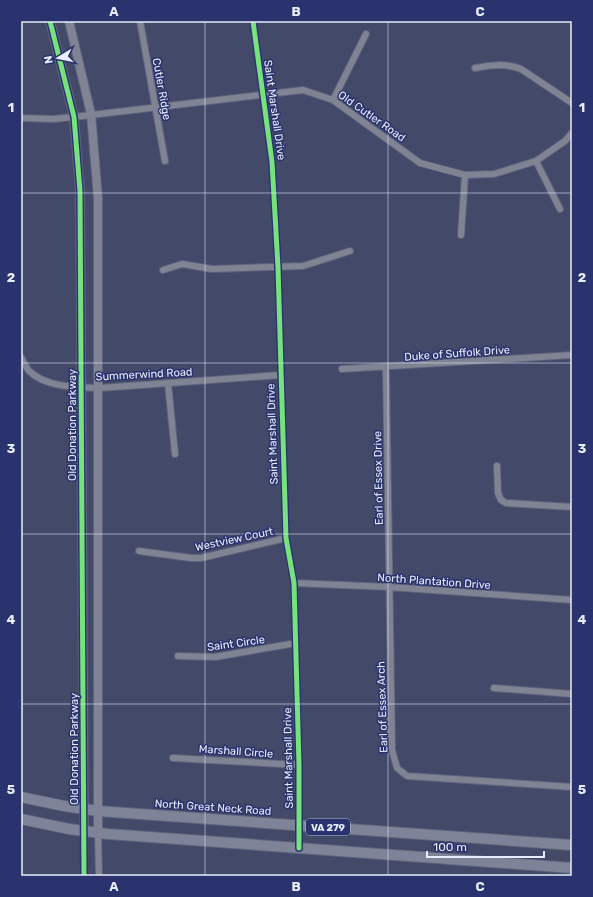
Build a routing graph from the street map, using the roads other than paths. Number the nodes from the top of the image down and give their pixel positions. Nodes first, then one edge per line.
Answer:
1 (50, 21) edge
2 (70, 21) edge
3 (140, 21) edge
4 (253, 21) edge
5 (366, 34) dead end
6 (475, 68) dead end
7 (262, 93) junction
8 (333, 100) junction
9 (572, 103) edge
10 (155, 106) junction
11 (91, 114) junction
12 (74, 117) junction
13 (21, 118) edge
14 (572, 133) edge
15 (165, 161) dead end
16 (536, 161) junction
17 (465, 175) junction
18 (560, 209) dead end
19 (461, 236) dead end
20 (350, 251) dead end
21 (278, 267) junction
22 (163, 270) dead end
23 (572, 355) edge
24 (21, 357) edge
25 (386, 368) junction
26 (342, 369) dead end
27 (280, 375) junction
28 (168, 383) junction
29 (82, 387) junction
30 (100, 388) junction
31 (175, 454) dead end
32 (497, 466) dead end
33 (572, 507) edge
34 (286, 538) junction
35 (139, 551) dead end
36 (294, 583) junction
37 (389, 587) junction
38 (572, 600) edge
39 (296, 643) junction
40 (178, 656) dead end
41 (494, 688) dead end
42 (572, 694) edge
43 (173, 758) dead end
44 (299, 765) junction
45 (572, 787) edge
46 (21, 797) edge
47 (84, 810) junction
48 (98, 811) junction
49 (21, 819) edge
50 (300, 825) junction
51 (84, 832) junction
52 (98, 833) junction
53 (572, 845) edge
54 (299, 848) junction
55 (572, 868) edge
56 (84, 876) edge
57 (99, 876) edge

1 - 12 street, Old Donation Parkway
2 - 11 street
3 - 10 street, Cutler Ridge
4 - 7 street, Saint Marshall Drive
5 - 8 street
6 - 9 street
7 - 8 street, Old Cutler Road
7 - 10 street, Old Cutler Road
7 - 21 street, Saint Marshall Drive
8 - 17 street, Old Cutler Road
10 - 11 street, Old Cutler Road
10 - 15 street, Cutler Ridge
11 - 12 street, Old Cutler Road
11 - 30 street
12 - 13 street, Old Cutler Road
12 - 29 street, Old Donation Parkway
14 - 16 street, Old Cutler Road
16 - 17 street, Old Cutler Road
16 - 18 street
17 - 19 street
20 - 21 street
21 - 22 street
21 - 27 street, Saint Marshall Drive
23 - 25 street, Duke of Suffolk Drive
24 - 29 street, Summerwind Road
25 - 26 street, Duke of Suffolk Drive
25 - 37 street, Earl of Essex Drive
27 - 28 street, Summerwind Road
27 - 34 street, Saint Marshall Drive
28 - 30 street, Summerwind Road
28 - 31 street
29 - 30 street, Summerwind Road
29 - 47 street, Old Donation Parkway
30 - 48 street
32 - 33 street
34 - 35 street, Westview Court
34 - 36 street, Saint Marshall Drive
36 - 37 street, North Plantation Drive
36 - 39 street, Saint Marshall Drive
37 - 38 street, North Plantation Drive
37 - 45 street, Earl of Essex Arch
39 - 40 street, Saint Circle
39 - 44 street, Saint Marshall Drive
41 - 42 street
43 - 44 street, Marshall Circle
44 - 50 street, Saint Marshall Drive
46 - 47 main road, North Great Neck Road / VA 279
47 - 48 main road, North Great Neck Road / VA 279
47 - 51 street, Old Donation Parkway
48 - 50 main road, North Great Neck Road / VA 279
48 - 52 street
49 - 51 main road, VA 279
50 - 53 main road, North Great Neck Road / VA 279
50 - 54 street, Saint Marshall Drive
51 - 52 main road, VA 279
51 - 56 street
52 - 54 main road, VA 279
52 - 57 street
54 - 55 main road, VA 279

